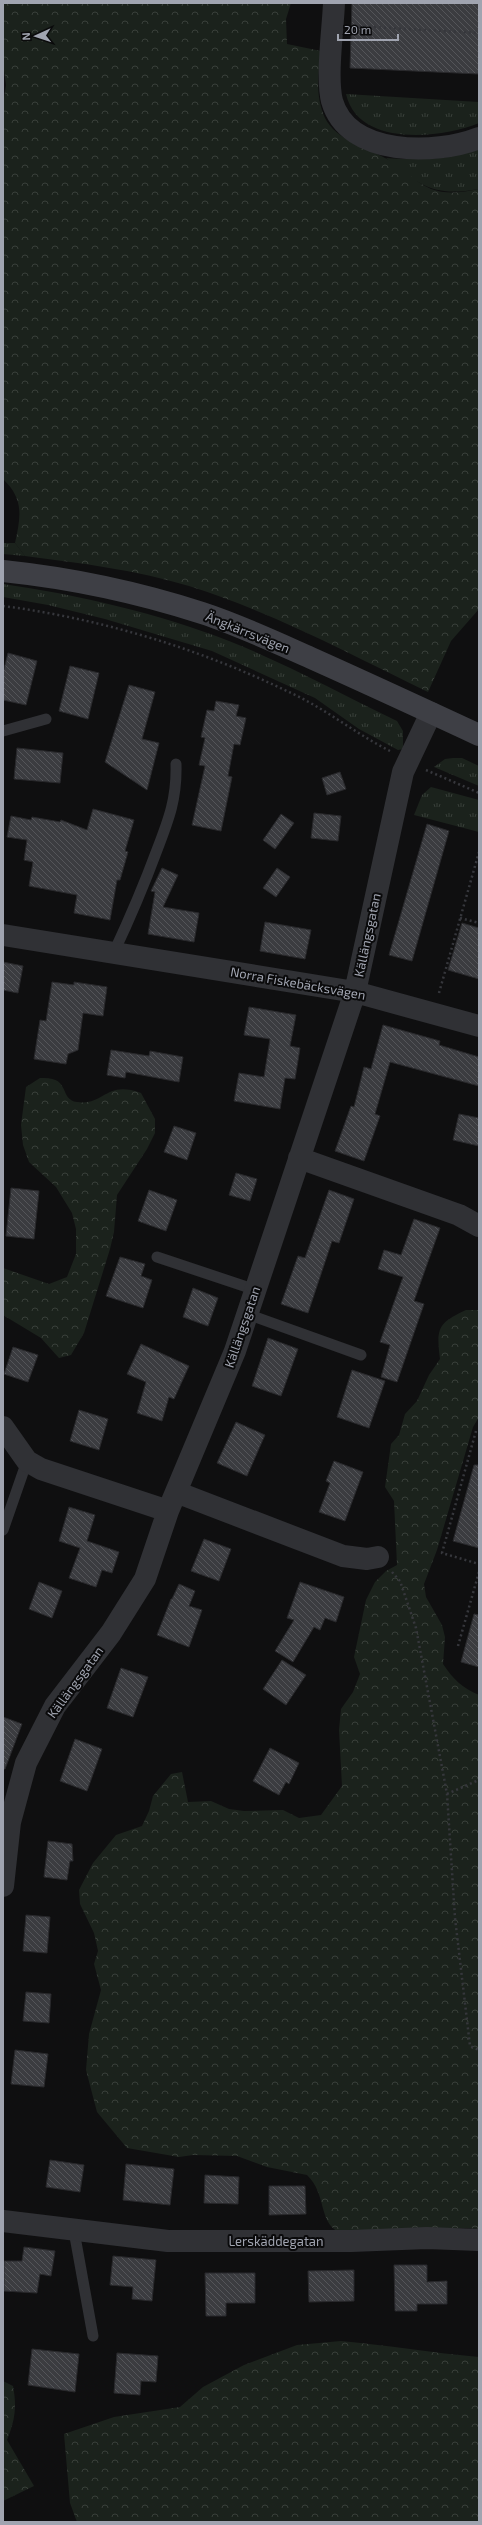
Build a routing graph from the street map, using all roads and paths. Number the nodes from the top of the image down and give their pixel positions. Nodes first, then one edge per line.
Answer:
1 (334, 3) edge
2 (333, 25) junction
3 (479, 33) edge
4 (479, 138) edge
5 (3, 571) edge
6 (3, 606) edge
7 (431, 712) junction
8 (46, 719) dead end
9 (3, 731) edge
10 (479, 735) edge
11 (407, 760) junction
12 (176, 764) dead end
13 (479, 793) edge
14 (479, 852) edge
15 (460, 918) junction
16 (479, 923) edge
17 (3, 935) edge
18 (114, 952) junction
19 (355, 992) junction
20 (433, 1013) junction
21 (479, 1026) edge
22 (299, 1158) junction
23 (479, 1226) edge
24 (158, 1257) dead end
25 (256, 1290) junction
26 (247, 1314) junction
27 (360, 1355) dead end
28 (3, 1427) edge
29 (476, 1431) dead end
30 (27, 1461) junction
31 (172, 1502) junction
32 (3, 1530) edge
33 (378, 1557) joint
34 (479, 1564) edge
35 (479, 1572) edge
36 (458, 1646) dead end
37 (479, 1780) edge
38 (447, 1794) junction
39 (3, 1886) edge
40 (479, 2050) edge
41 (3, 2221) edge
42 (74, 2231) junction
43 (479, 2240) edge
44 (93, 2336) dead end

1 - 2 street
2 - 3 path
2 - 4 street
5 - 7 street, Ängkärrsvägen
6 - 11 path
7 - 10 street, Ängkärrsvägen
7 - 11 street, Källängsgatan
8 - 9 lane
11 - 13 path
11 - 19 street, Källängsgatan
12 - 18 lane
14 - 15 path
15 - 16 path
15 - 20 path
17 - 18 street, Norra Fiskebäcksvägen
18 - 19 street, Norra Fiskebäcksvägen
19 - 20 street, Norra Fiskebäcksvägen
19 - 22 street, Källängsgatan
20 - 21 street, Norra Fiskebäcksvägen
22 - 23 street
22 - 25 street, Källängsgatan
24 - 25 lane
25 - 26 street, Källängsgatan
26 - 27 lane
26 - 31 street, Källängsgatan
28 - 30 street
29 - 34 path
30 - 31 street
30 - 32 lane
31 - 33 street
31 - 39 street, Källängsgatan
33 - 38 path
35 - 36 path
37 - 38 path
38 - 40 path
41 - 42 street, Lerskäddegatan
42 - 43 street, Lerskäddegatan
42 - 44 lane

